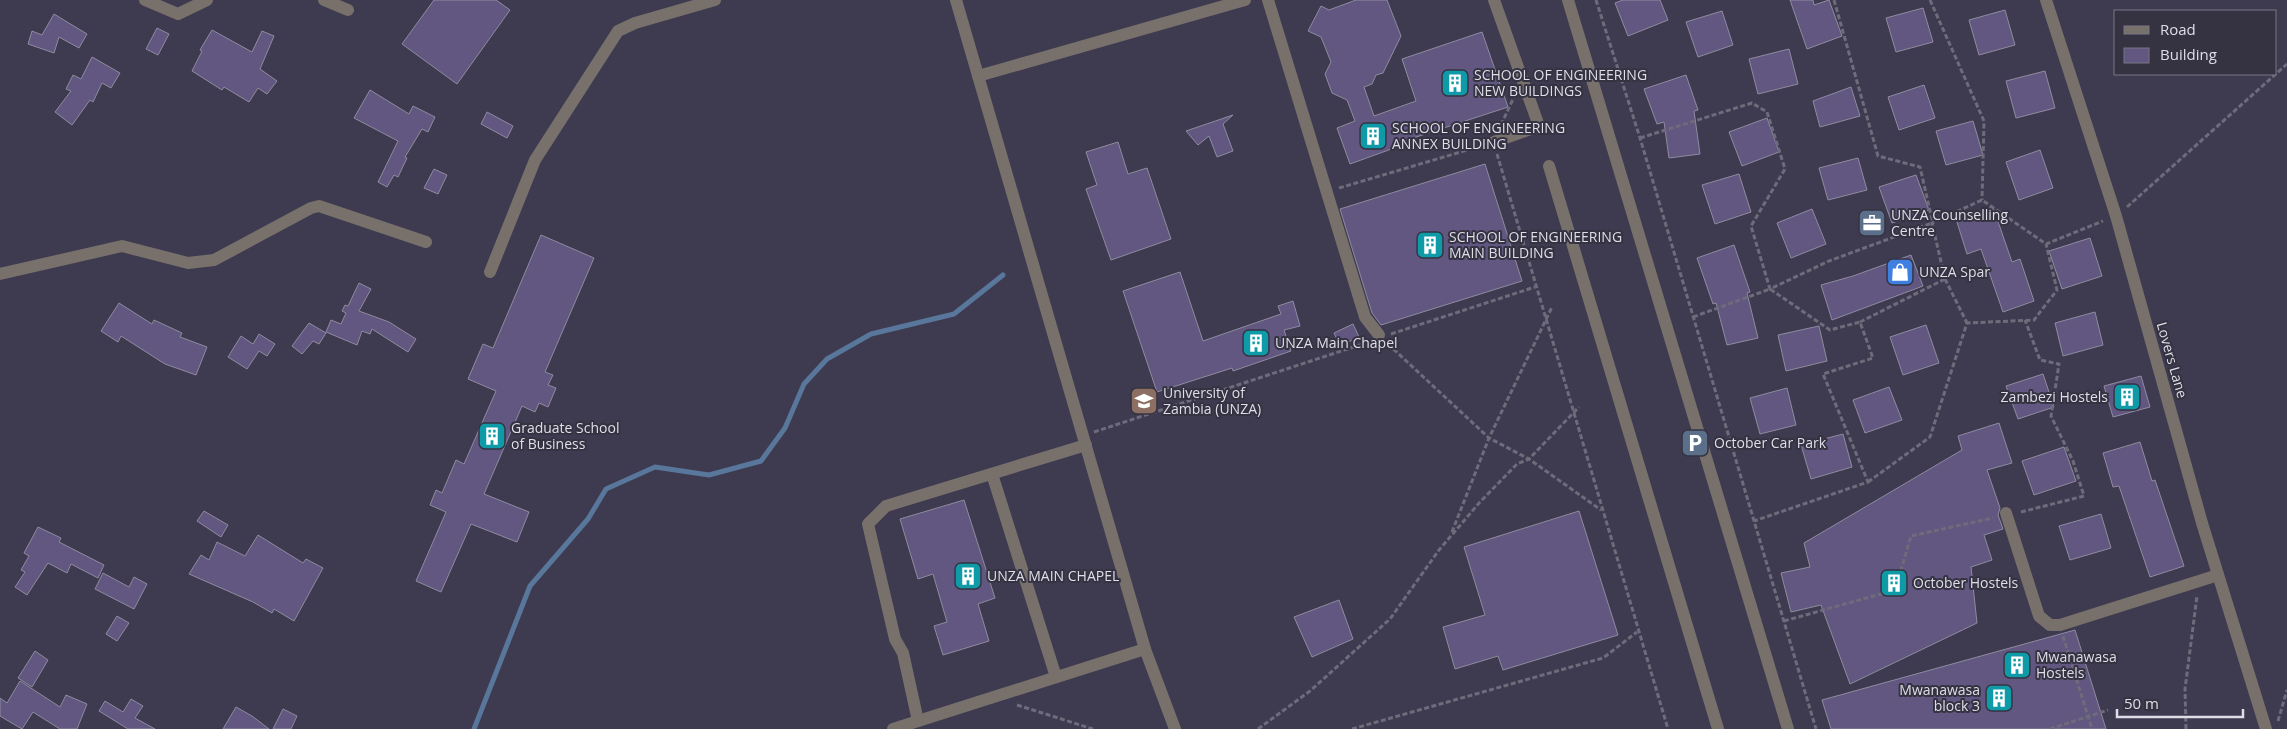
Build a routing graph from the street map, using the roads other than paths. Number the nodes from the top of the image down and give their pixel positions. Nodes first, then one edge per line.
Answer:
1 (145, 0) edge
2 (207, 0) edge
3 (324, 0) edge
4 (715, 0) edge
5 (956, 0) edge
6 (1245, 0) edge
7 (1268, 0) edge
8 (1494, 0) edge
9 (1568, 0) edge
10 (2046, 0) edge
11 (348, 10) dead end
12 (978, 76) junction
13 (1494, 142) road end
14 (1549, 166) dead end
15 (426, 242) dead end
16 (490, 272) dead end
17 (0, 274) edge
18 (1380, 336) road end
19 (1085, 440) junction
20 (992, 474) junction
21 (2006, 514) road end
22 (2218, 575) junction
23 (1145, 649) junction
24 (1056, 677) junction
25 (926, 722) edge
26 (893, 729) edge
27 (1174, 729) edge
28 (1718, 729) edge
29 (1788, 729) edge
30 (2266, 729) edge

1 - 2 street
3 - 11 street
4 - 16 street
5 - 12 street
6 - 12 street
7 - 18 street
8 - 13 street
9 - 29 street
10 - 22 street, Lovers Lane
12 - 19 street
14 - 28 street
15 - 17 street
19 - 20 street
19 - 23 street
20 - 24 street
20 - 25 street
21 - 22 street
22 - 30 street, Lovers Lane
23 - 24 street
23 - 27 street
24 - 25 street
25 - 26 street

